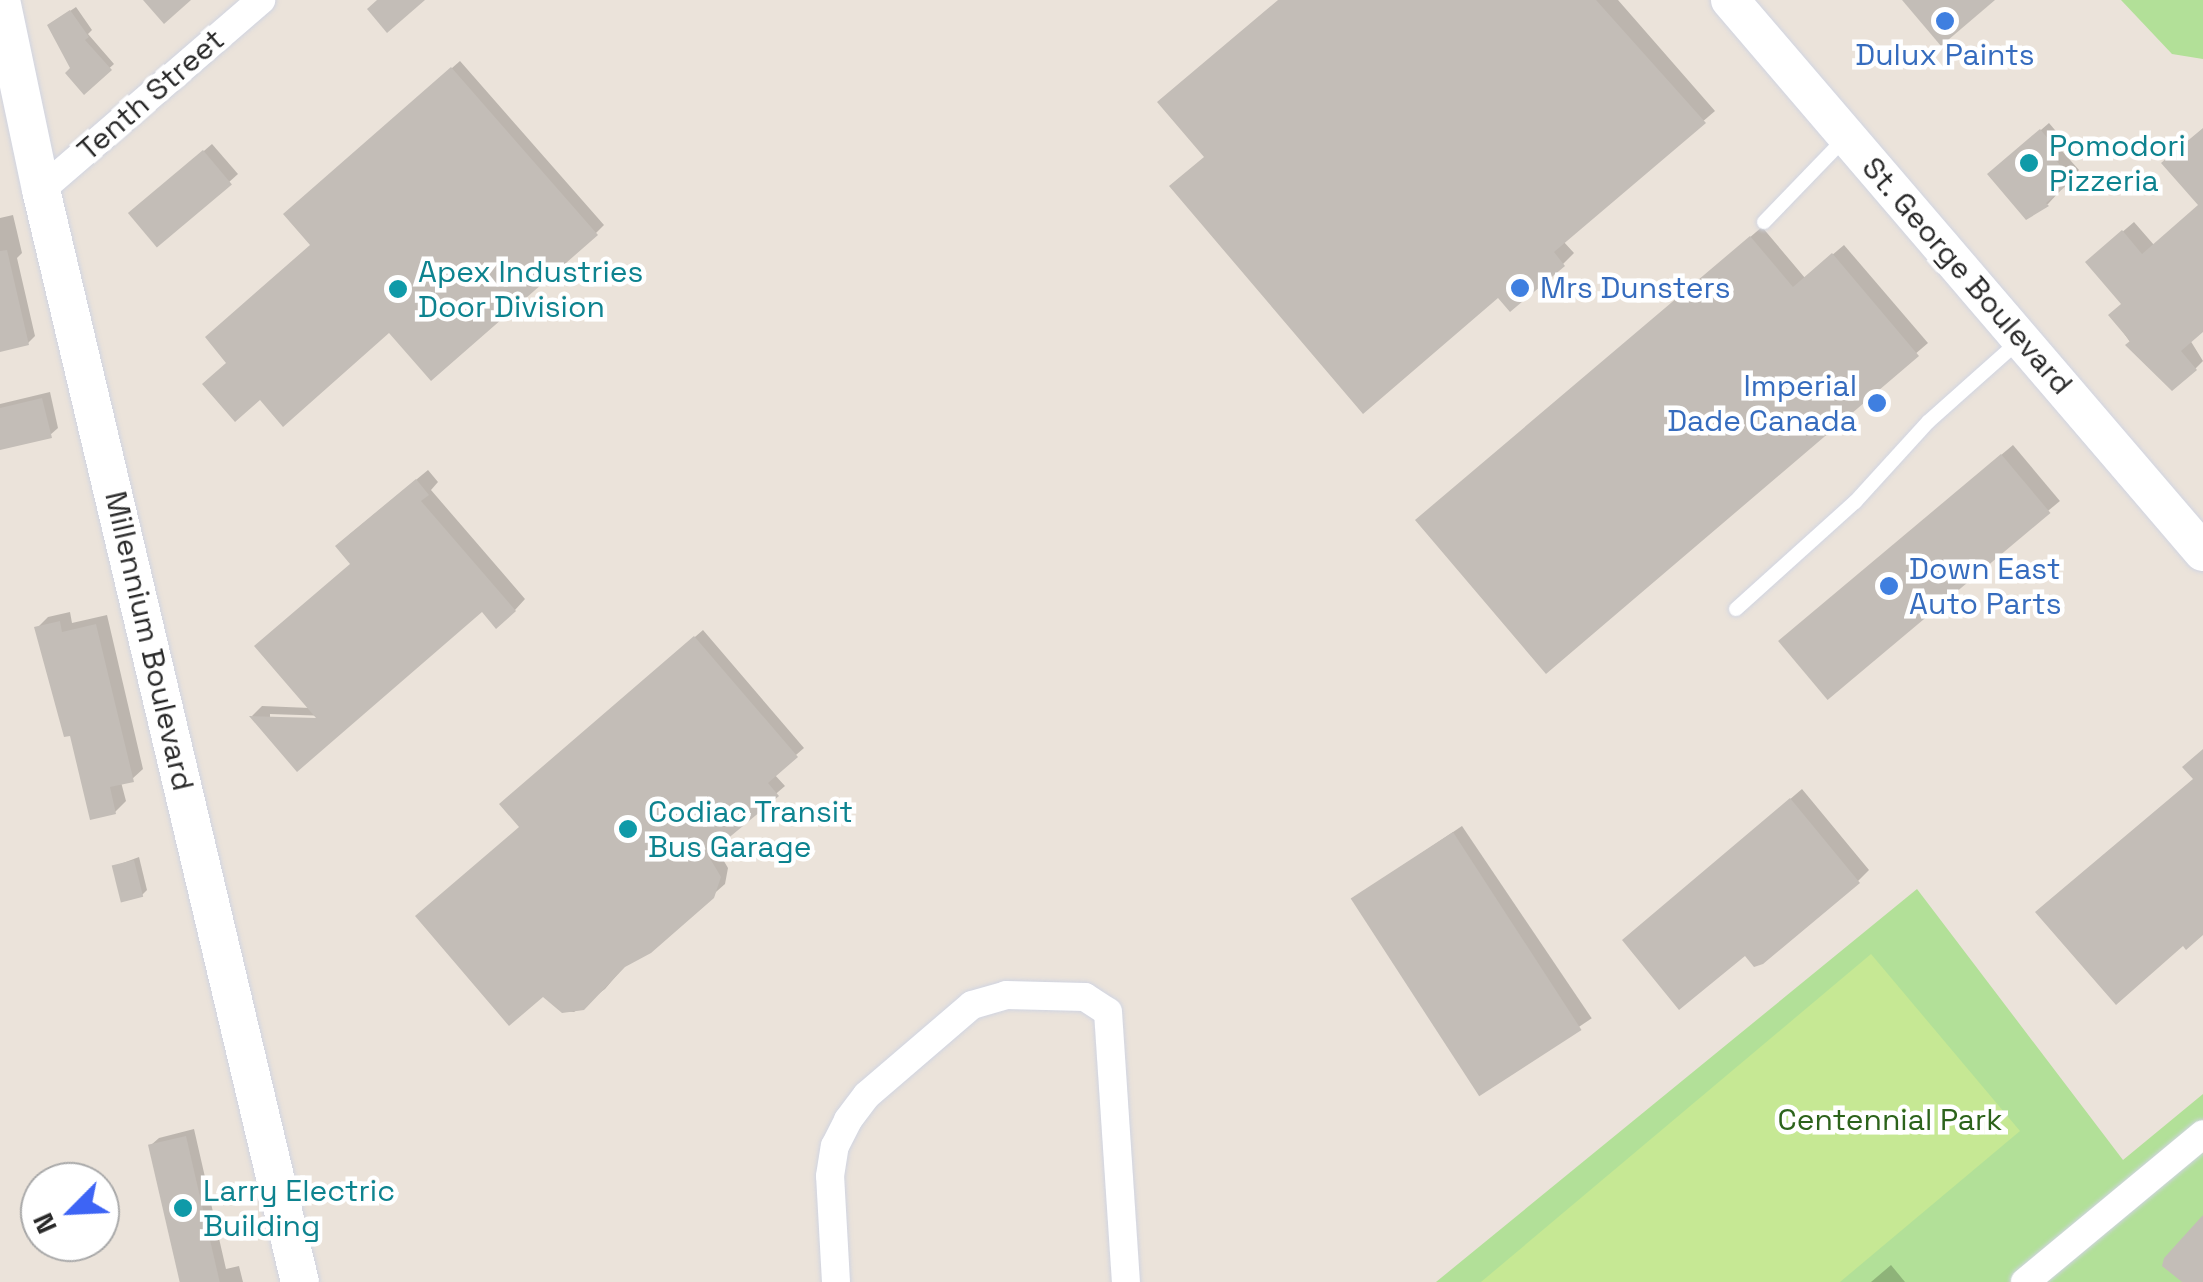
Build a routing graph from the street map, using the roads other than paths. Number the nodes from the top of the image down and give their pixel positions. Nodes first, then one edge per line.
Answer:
1 (1, 0) edge
2 (261, 0) edge
3 (1730, 0) edge
4 (1847, 136) junction
5 (41, 190) junction
6 (1764, 222) dead end
7 (2021, 339) junction
8 (2203, 552) edge
9 (1736, 609) dead end
10 (2203, 1134) edge
11 (300, 1282) edge
12 (836, 1282) edge
13 (1126, 1282) edge
14 (2025, 1282) edge

1 - 5 main road, Millennium Boulevard
2 - 5 street, Tenth Street
3 - 4 main road, St. George Boulevard
4 - 6 lane
4 - 7 main road, St. George Boulevard
5 - 11 main road, Millennium Boulevard
7 - 8 main road, St. George Boulevard
7 - 9 lane
10 - 14 street
12 - 13 street

